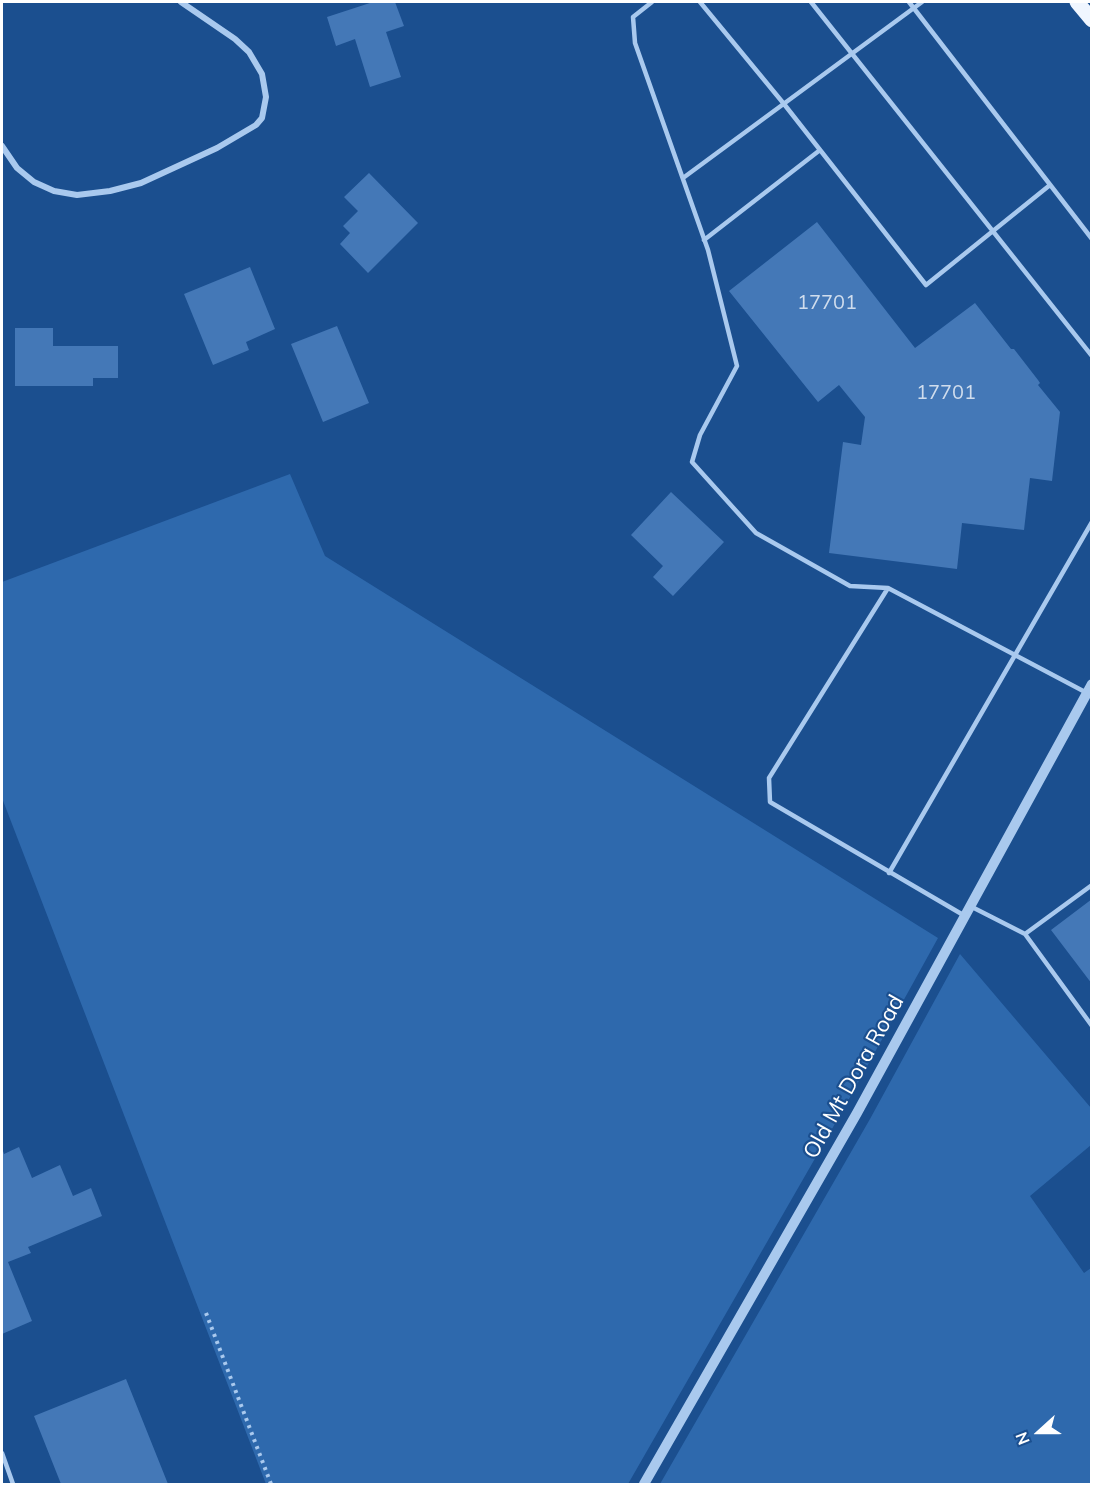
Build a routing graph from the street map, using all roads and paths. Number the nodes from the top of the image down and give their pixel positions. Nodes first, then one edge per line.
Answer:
1 (181, 2) edge
2 (652, 2) edge
3 (700, 2) edge
4 (811, 2) edge
5 (909, 2) edge
6 (922, 2) edge
7 (1077, 2) edge
8 (914, 8) junction
9 (1092, 20) edge
10 (852, 53) junction
11 (784, 104) junction
12 (2, 146) edge
13 (820, 150) junction
14 (683, 178) junction
15 (1050, 184) junction
16 (993, 231) junction
17 (1092, 239) edge
18 (704, 240) junction
19 (1092, 356) edge
20 (1092, 522) edge
21 (888, 588) junction
22 (1015, 654) junction
23 (1089, 688) edge
24 (889, 873) junction
25 (1092, 885) edge
26 (968, 911) junction
27 (1025, 934) junction
28 (1092, 1026) edge
29 (206, 1313) dead end
30 (2, 1453) edge
31 (13, 1485) edge
32 (270, 1485) edge
33 (644, 1485) edge

1 - 12 street
2 - 14 lane
3 - 11 lane
4 - 10 lane
5 - 8 lane
6 - 8 lane
7 - 9 main road
8 - 10 lane
8 - 15 lane
10 - 11 lane
10 - 16 lane
11 - 13 lane
11 - 14 lane
13 - 16 lane
13 - 18 lane
14 - 18 lane
15 - 16 lane
15 - 17 lane
16 - 19 lane
18 - 21 lane
20 - 22 lane
21 - 22 lane
21 - 24 lane
22 - 23 lane
22 - 24 lane
23 - 26 street, Old Mt Dora Road
24 - 26 lane
25 - 27 lane
26 - 27 lane
26 - 33 street, Old Mt Dora Road
27 - 28 lane
29 - 32 path
30 - 31 lane

